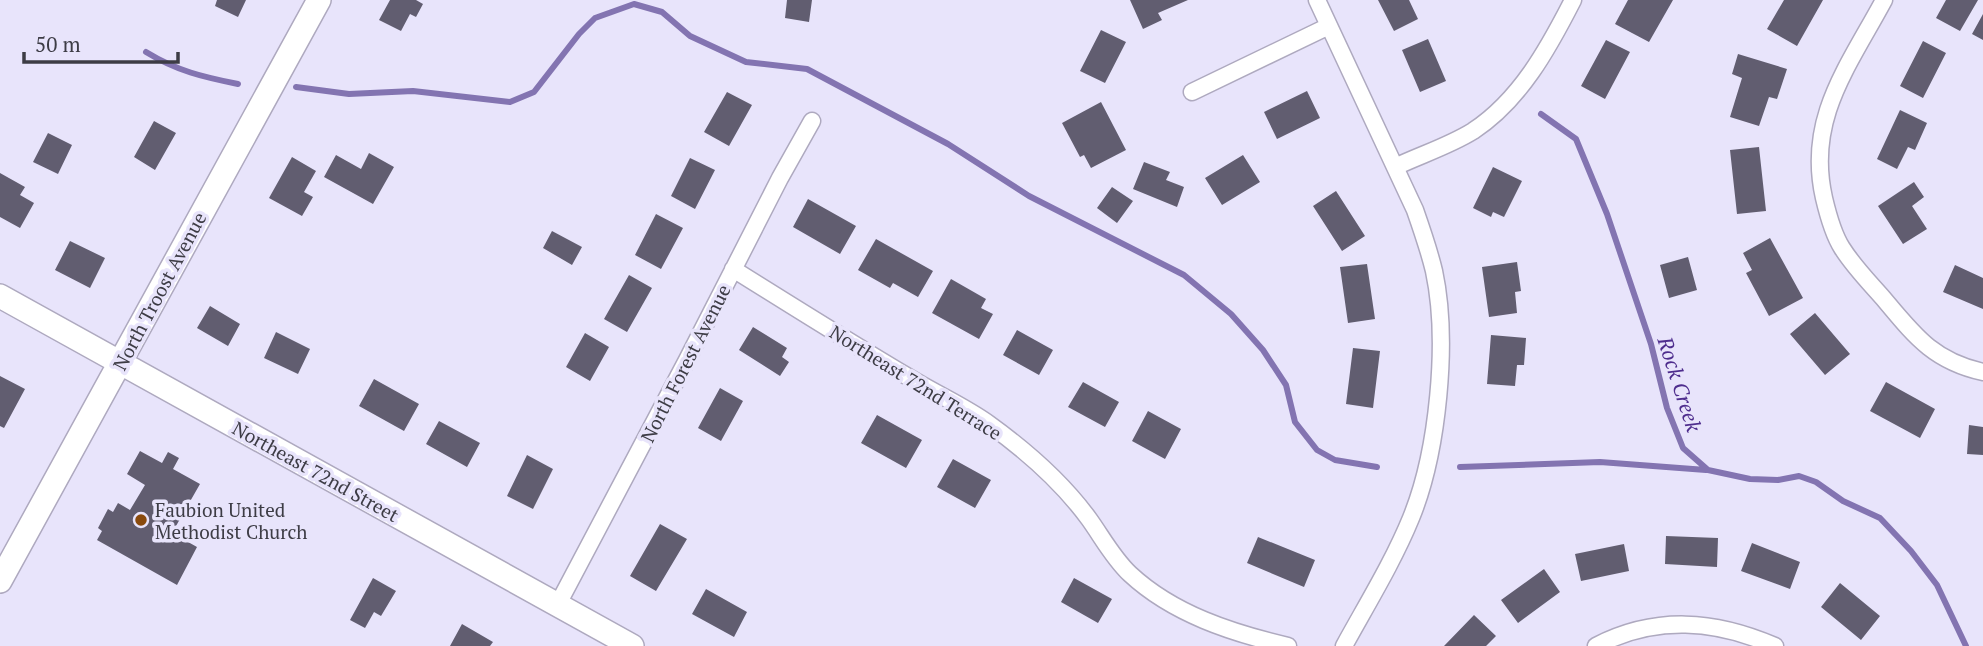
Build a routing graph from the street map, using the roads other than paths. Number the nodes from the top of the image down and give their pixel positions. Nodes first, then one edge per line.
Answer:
1 (319, 0) edge
2 (1317, 0) edge
3 (1573, 0) edge
4 (1884, 0) edge
5 (1329, 26) junction
6 (1192, 92) dead end
7 (812, 121) dead end
8 (1395, 167) junction
9 (733, 270) junction
10 (0, 296) edge
11 (121, 362) junction
12 (1983, 372) edge
13 (0, 581) edge
14 (557, 606) junction
15 (632, 646) edge
16 (1288, 646) edge
17 (1345, 646) edge
18 (1596, 646) edge
19 (1776, 646) edge

1 - 11 main road, North Troost Avenue
2 - 5 street
3 - 8 street
4 - 12 street
5 - 6 street
5 - 8 street
7 - 9 street, North Forest Avenue
8 - 17 street
9 - 14 street, North Forest Avenue
9 - 16 street, Northeast 72nd Terrace
10 - 11 main road, Northeast 72nd Street
11 - 13 main road, North Troost Avenue
11 - 14 main road, Northeast 72nd Street
14 - 15 main road, Northeast 72nd Street
18 - 19 street

